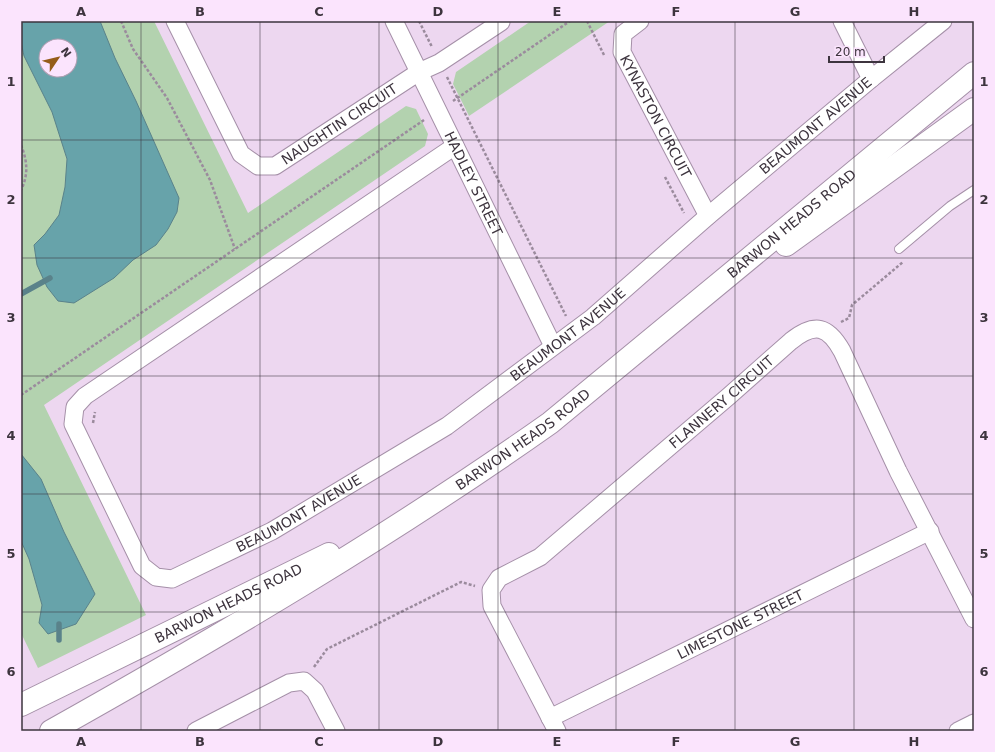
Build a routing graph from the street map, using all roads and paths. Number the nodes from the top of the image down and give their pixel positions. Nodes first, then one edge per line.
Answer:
1 (121, 21) edge
2 (175, 21) edge
3 (394, 21) edge
4 (419, 21) edge
5 (570, 21) edge
6 (640, 21) edge
7 (842, 21) edge
8 (943, 21) edge
9 (501, 22) dead end
10 (439, 63) junction
11 (419, 72) junction
12 (974, 73) edge
13 (871, 79) junction
14 (457, 98) junction
15 (974, 109) edge
16 (438, 110) junction
17 (21, 144) edge
18 (455, 146) junction
19 (21, 190) edge
20 (974, 190) edge
21 (708, 216) junction
22 (235, 249) junction
23 (899, 249) dead end
24 (907, 259) dead end
25 (566, 316) dead end
26 (823, 330) junction
27 (553, 346) junction
28 (609, 374) junction
29 (22, 394) edge
30 (97, 407) dead end
31 (92, 424) dead end
32 (435, 502) junction
33 (930, 531) junction
34 (491, 590) junction
35 (974, 619) edge
36 (304, 681) junction
37 (21, 705) edge
38 (974, 723) edge
39 (553, 724) edge
40 (51, 731) edge
41 (196, 731) edge
42 (336, 731) edge
43 (958, 731) edge

1 - 22 path
2 - 11 street, NAUGHTIN CIRCUIT
3 - 11 street, HADLEY STREET
4 - 10 path
5 - 14 path
6 - 21 street, KYNASTON CIRCUIT
7 - 13 street
8 - 13 street, BEAUMONT AVENUE
9 - 10 street, NAUGHTIN CIRCUIT
10 - 11 street, NAUGHTIN CIRCUIT
10 - 14 path
11 - 16 street, HADLEY STREET
12 - 28 main road, BARWON HEADS ROAD
13 - 21 street, BEAUMONT AVENUE
14 - 16 path
14 - 25 path
15 - 28 main road, BARWON HEADS ROAD
16 - 18 street, HADLEY STREET
16 - 22 path
17 - 19 path
18 - 27 street, HADLEY STREET
18 - 27 street, BEAUMONT AVENUE
20 - 23 lane
21 - 27 street, BEAUMONT AVENUE
22 - 29 path
24 - 26 path
26 - 33 street
26 - 34 street, FLANNERY CIRCUIT
28 - 32 main road, BARWON HEADS ROAD
30 - 31 path
32 - 37 main road, BARWON HEADS ROAD
32 - 40 main road, BARWON HEADS ROAD
33 - 35 street
33 - 39 street, LIMESTONE STREET
34 - 36 path
34 - 39 street
36 - 41 street
36 - 42 street
38 - 43 street

